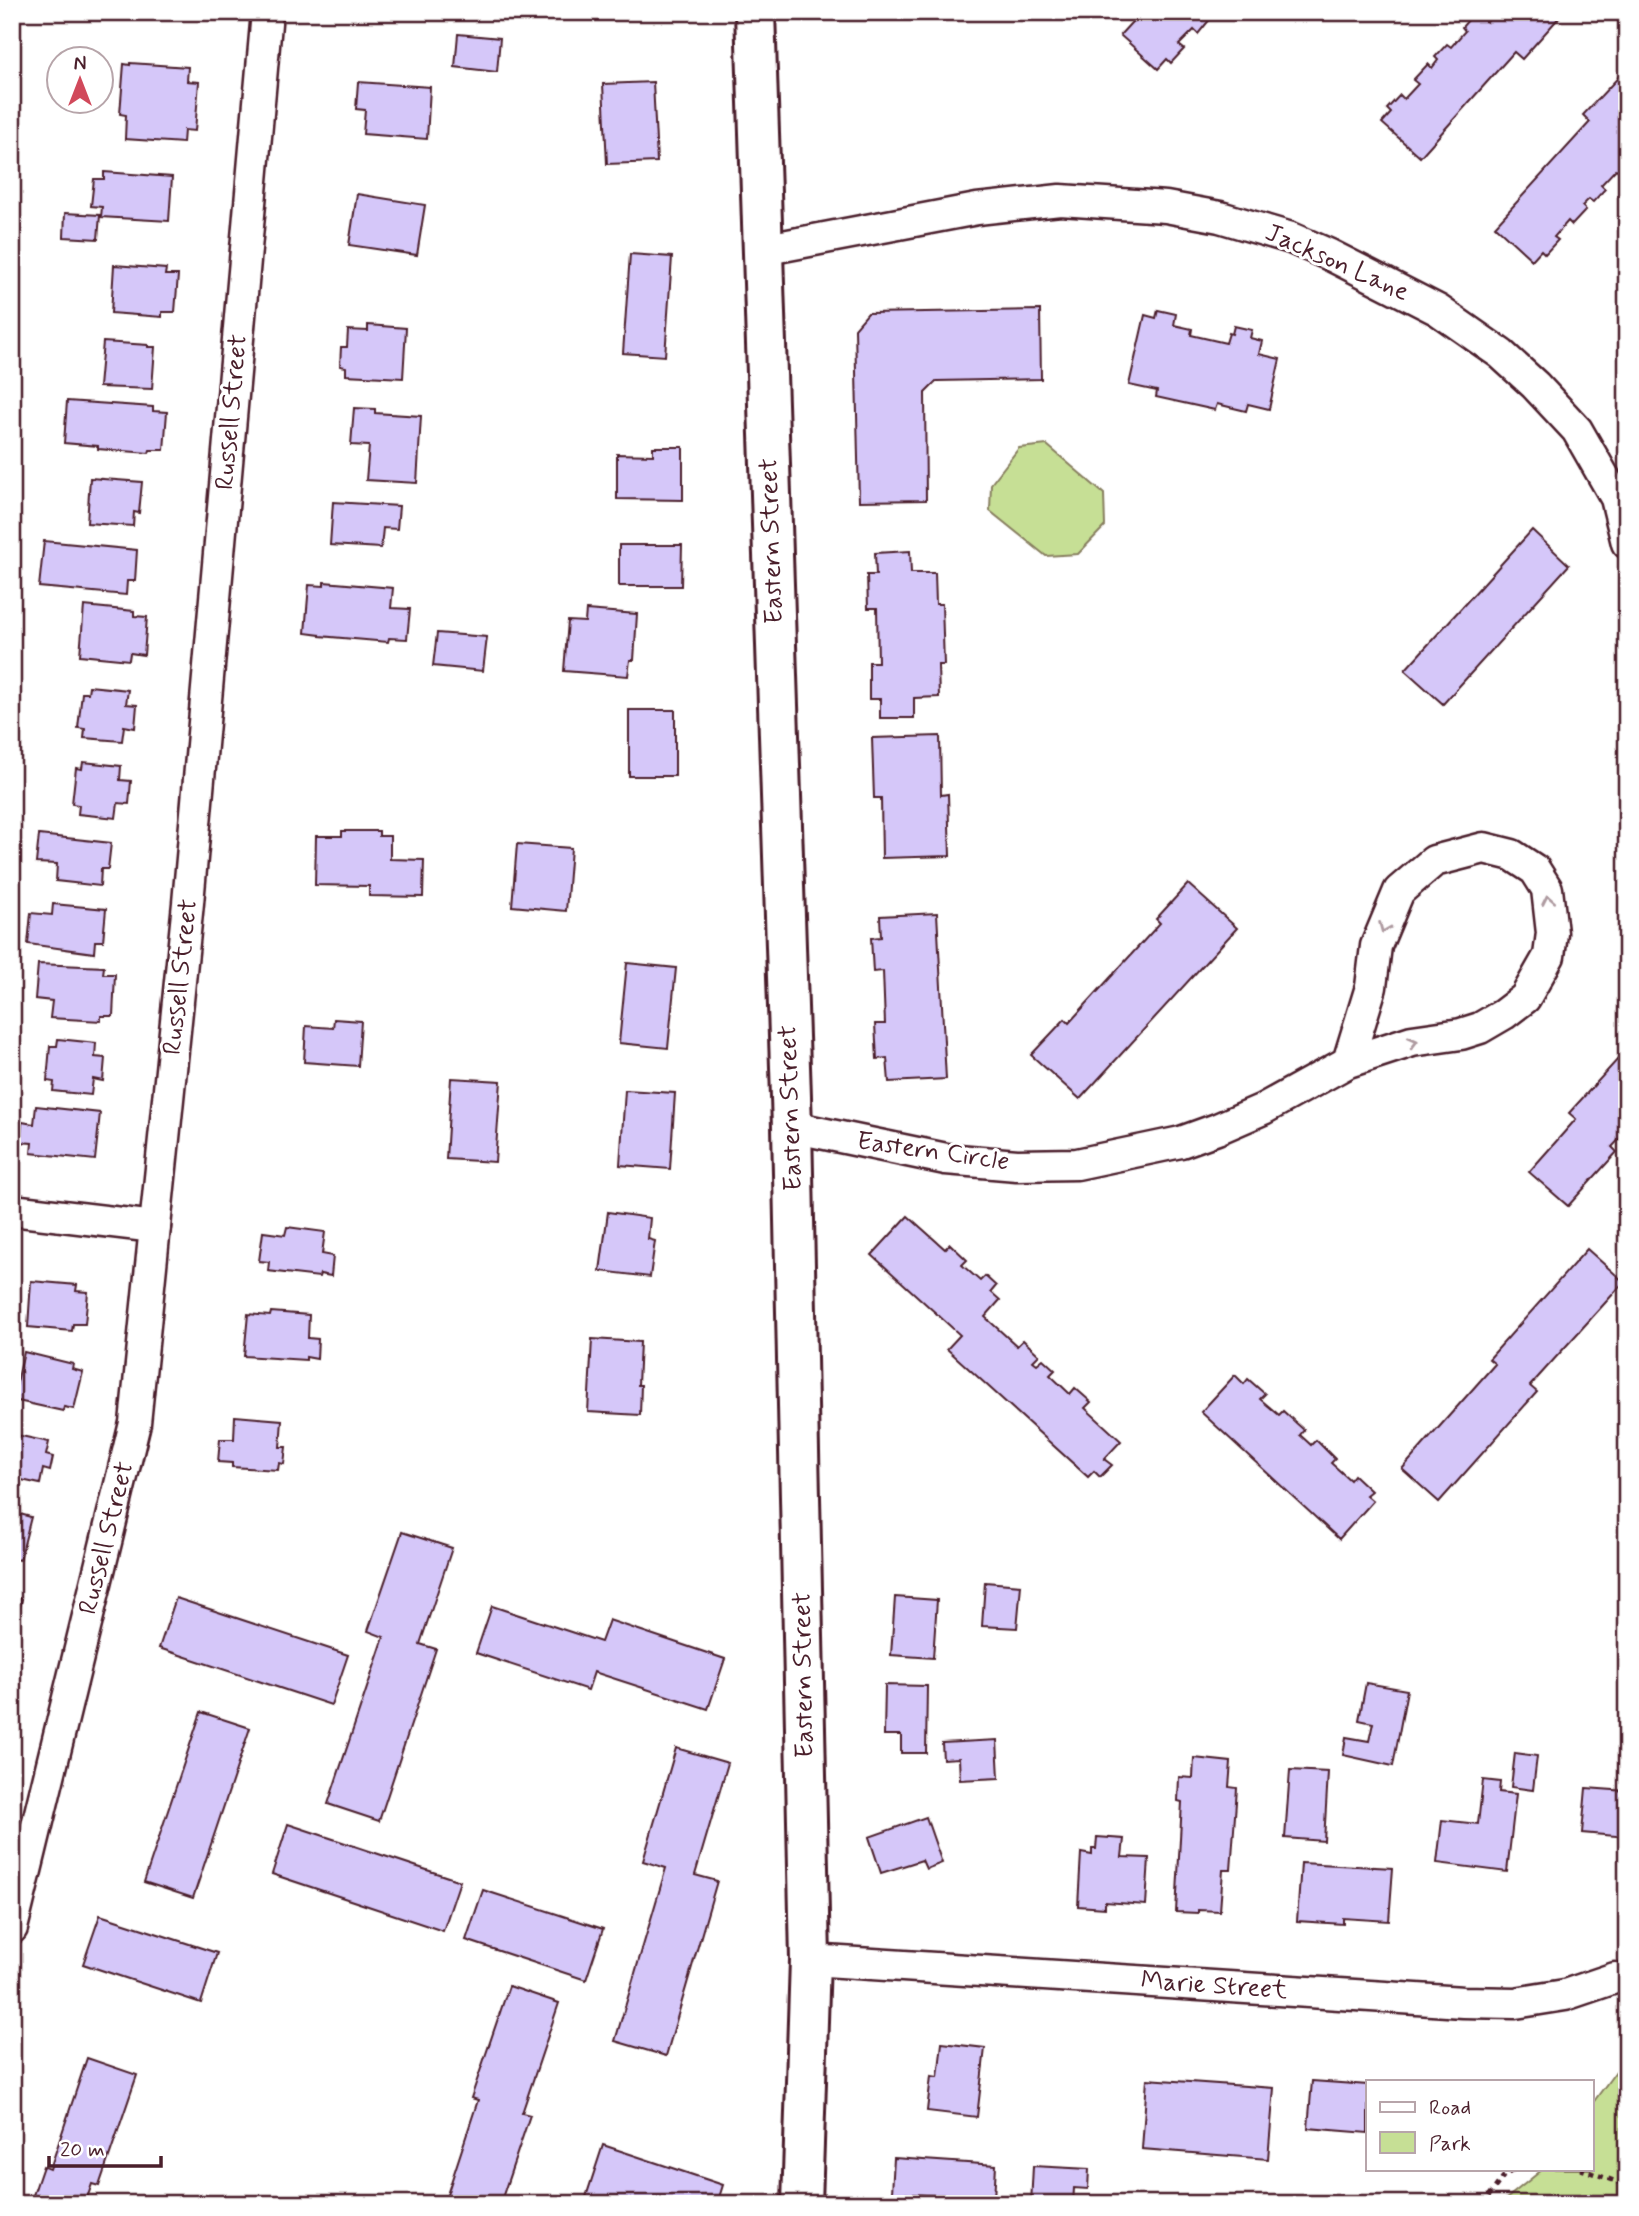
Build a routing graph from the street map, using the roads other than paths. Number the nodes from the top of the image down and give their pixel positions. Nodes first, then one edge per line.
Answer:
1 (267, 12) edge
2 (755, 12) edge
3 (762, 250) junction
4 (1627, 543) edge
5 (1349, 1062) junction
6 (792, 1128) junction
7 (12, 1210) edge
8 (155, 1227) junction
9 (12, 1928) edge
10 (810, 1960) junction
11 (1615, 1978) dead end
12 (802, 2204) edge

1 - 8 street, Russell Street
2 - 3 street, Eastern Street
3 - 4 street, Jackson Lane
3 - 6 street, Eastern Street
5 -> 5 street, Eastern Circle
5 - 6 street, Eastern Circle
6 - 10 street, Eastern Street
7 - 8 street
8 - 9 street, Russell Street
10 - 11 street, Marie Street
10 - 12 street, Eastern Street

